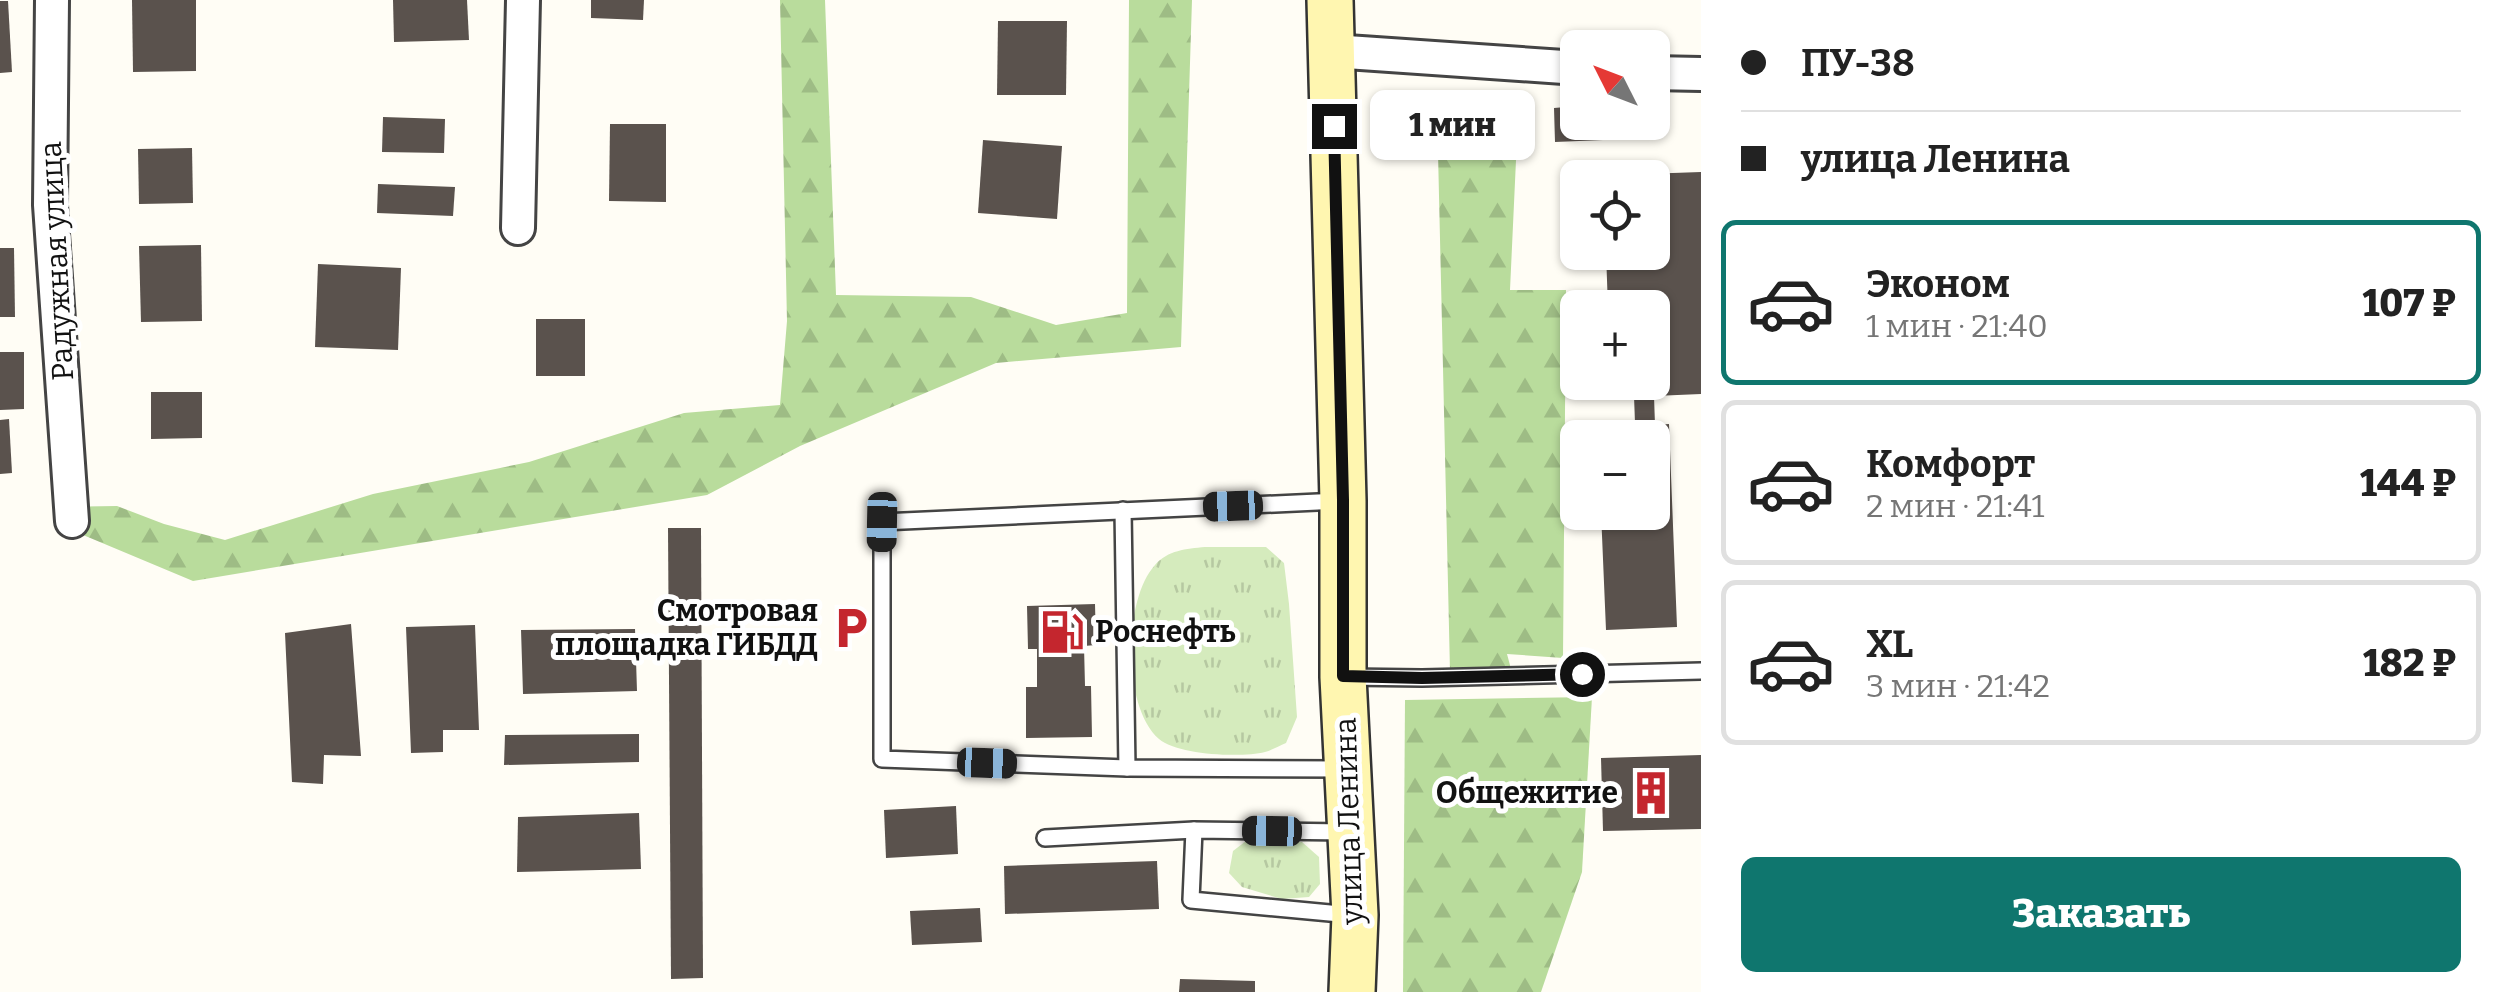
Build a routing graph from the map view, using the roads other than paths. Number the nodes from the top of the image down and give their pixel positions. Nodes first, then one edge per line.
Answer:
1 (52, 0) edge
2 (523, 0) edge
3 (1330, 0) edge
4 (1332, 51) junction
5 (1560, 67) edge
6 (518, 228) dead end
7 (1343, 500) junction
8 (1124, 510) junction
9 (72, 521) dead end
10 (1701, 671) edge
11 (1343, 676) junction
12 (1127, 768) junction
13 (1347, 770) junction
14 (1194, 830) junction
15 (1351, 832) junction
16 (1045, 838) dead end
17 (1355, 915) junction
18 (1352, 992) edge

1 - 9 street, Радужная улица
2 - 6 street
3 - 4 main road, улица Ленина
4 - 5 street
4 - 7 main road, улица Ленина
7 - 8 lane
7 - 11 main road, улица Ленина
8 - 12 lane
8 - 12 lane
10 - 11 lane
11 - 13 main road, улица Ленина
12 - 13 lane
13 - 15 main road, улица Ленина
14 - 15 lane
14 - 16 lane
14 - 17 lane
15 - 17 main road, улица Ленина
17 - 18 main road, улица Ленина

